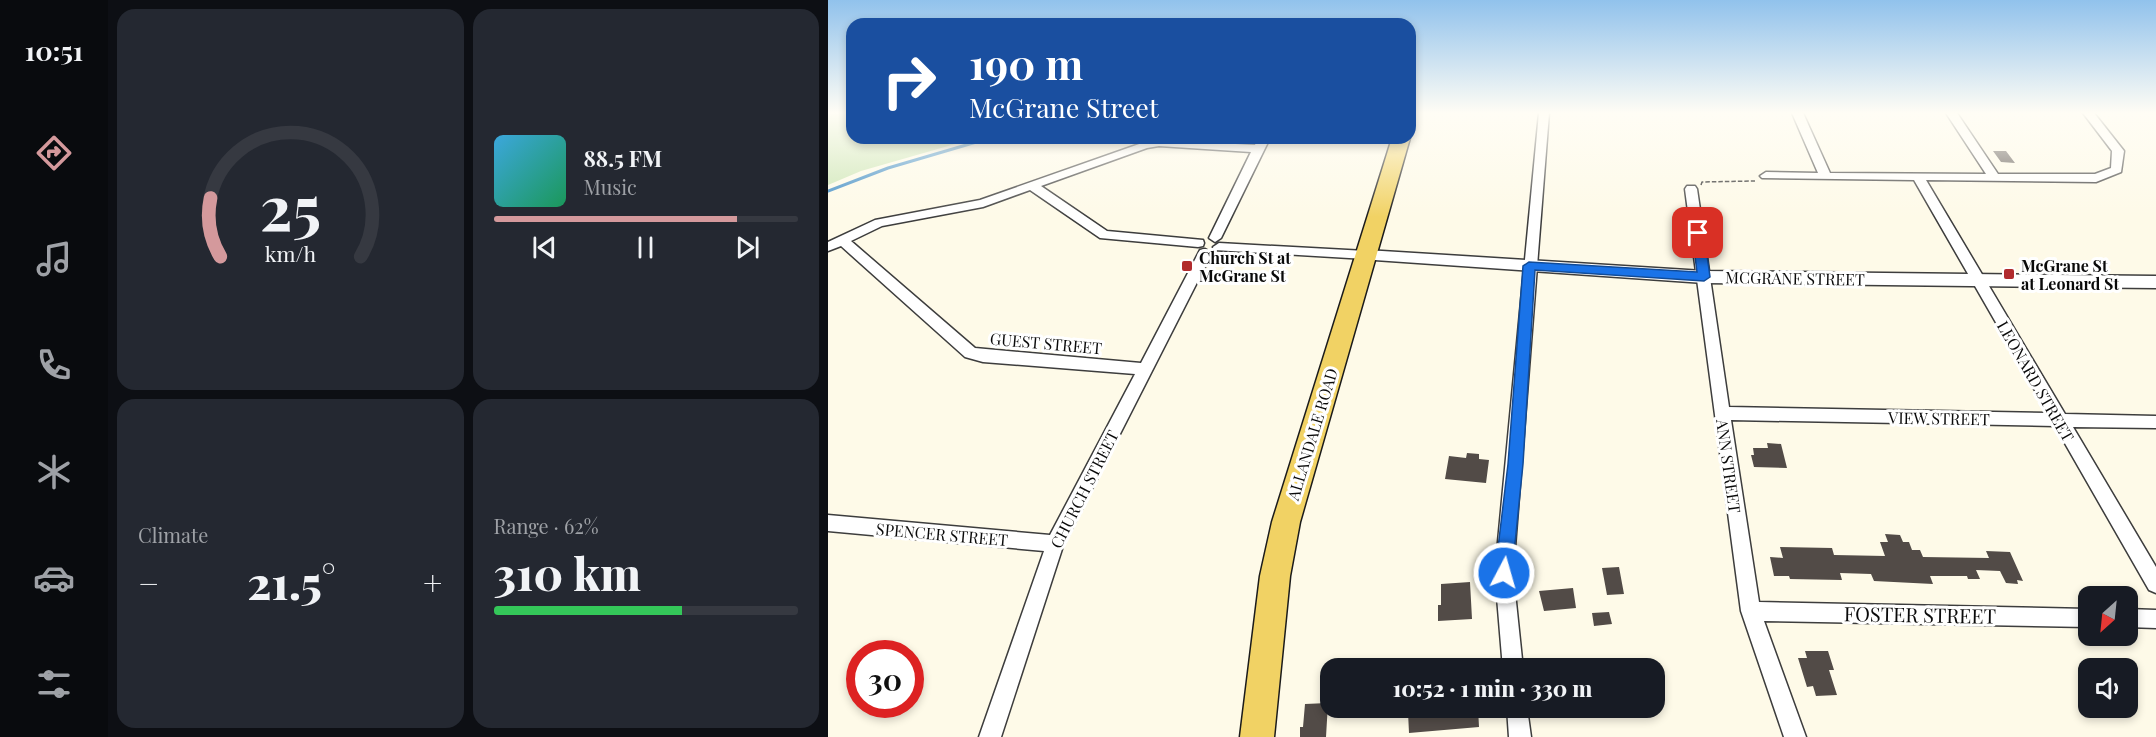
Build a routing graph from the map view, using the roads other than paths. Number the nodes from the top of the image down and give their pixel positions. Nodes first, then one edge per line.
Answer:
1 (1138, 147) edge
2 (1259, 147) edge
3 (1398, 147) edge
4 (1541, 147) edge
5 (1812, 147) edge
6 (1974, 147) edge
7 (2115, 147) edge
8 (1825, 175) junction
9 (1766, 176) road end
10 (1918, 177) junction
11 (1994, 177) junction
12 (1032, 186) junction
13 (1691, 189) road end
14 (842, 240) junction
15 (1209, 245) junction
16 (828, 247) edge
17 (1366, 255) junction
18 (1529, 266) junction
19 (1704, 277) junction
20 (1979, 281) junction
21 (2156, 282) edge
22 (1146, 369) junction
23 (1722, 413) junction
24 (2059, 421) junction
25 (2156, 422) edge
26 (828, 524) edge
27 (1055, 544) junction
28 (2156, 584) edge
29 (1752, 611) junction
30 (2078, 618) edge
31 (2138, 618) edge
32 (2156, 619) edge
33 (1513, 658) edge
34 (1518, 718) edge
35 (990, 737) edge
36 (1257, 737) edge
37 (1520, 737) edge
38 (1795, 737) edge

1 - 12 street
2 - 15 street, CHURCH STREET
3 - 17 main road, ALLANDALE ROAD
4 - 18 street
5 - 8 street
6 - 11 street
7 - 11 street
8 - 9 street
8 - 10 street
10 - 11 street
10 - 20 street, LEONARD STREET
12 - 14 street
12 - 15 street, MCGRANE STREET
13 - 19 street, ANN STREET
14 - 16 street
14 - 22 street, GUEST STREET
15 - 17 street, MCGRANE STREET
15 - 22 street, CHURCH STREET
17 - 18 street, MCGRANE STREET
17 - 36 main road, ALLANDALE ROAD
18 - 19 street, MCGRANE STREET
18 - 33 street
19 - 20 street, MCGRANE STREET
19 - 23 street, ANN STREET
20 - 21 street, MCGRANE STREET
20 - 24 street, LEONARD STREET
22 - 27 street, CHURCH STREET
23 - 24 street, VIEW STREET
23 - 29 street, ANN STREET
24 - 25 street, VIEW STREET
24 - 28 street, LEONARD STREET
26 - 27 street, SPENCER STREET
27 - 35 street, CHURCH STREET
29 - 30 street, FOSTER STREET
29 - 38 street, ANN STREET
31 - 32 street
34 - 37 street

